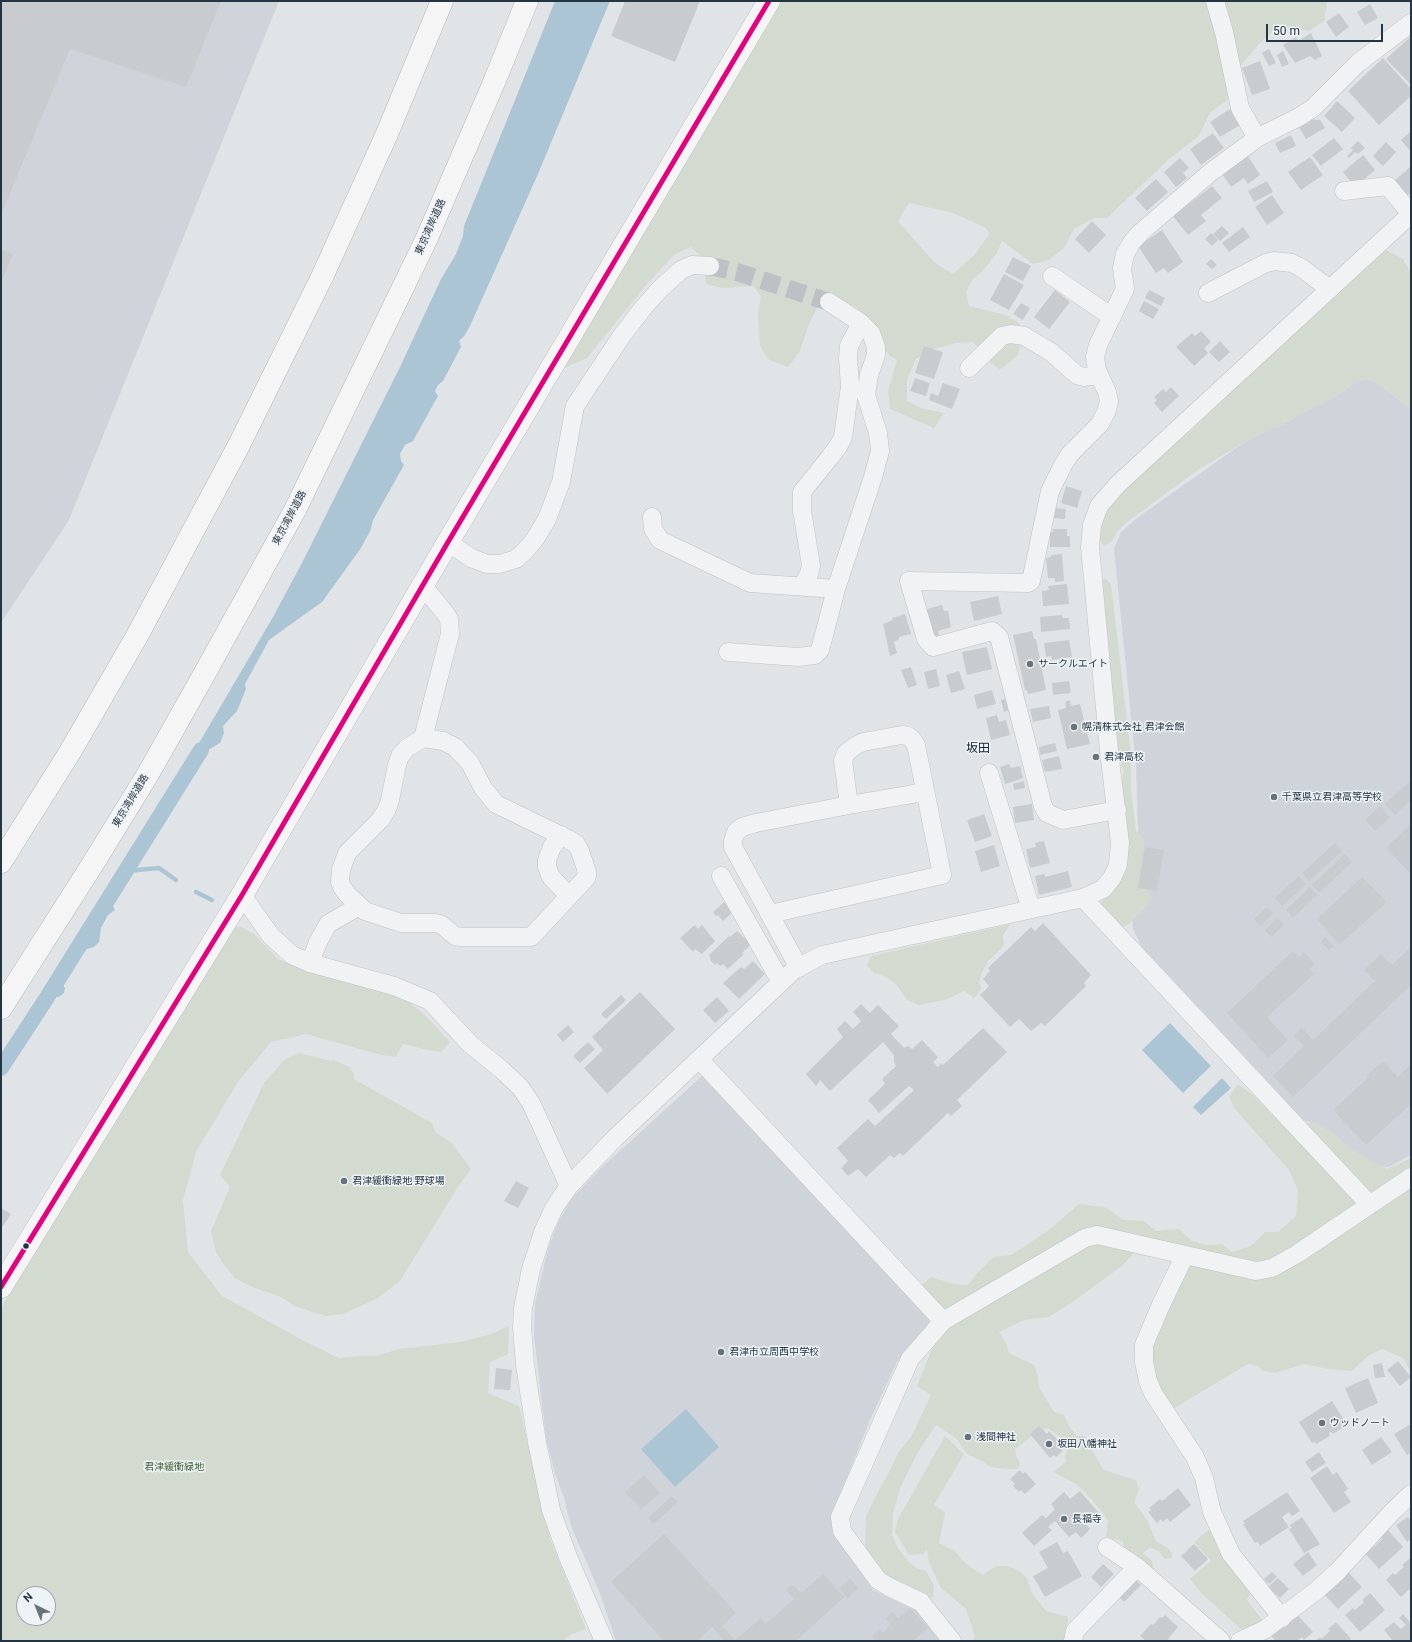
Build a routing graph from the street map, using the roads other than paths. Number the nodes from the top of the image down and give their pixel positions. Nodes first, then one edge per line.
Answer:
1 (442, 1) edge
2 (527, 1) edge
3 (769, 1) edge
4 (1215, 1) edge
5 (1411, 23) edge
6 (1258, 138) junction
7 (1344, 191) dead end
8 (1411, 214) edge
9 (710, 266) tunnel mouth
10 (1052, 276) dead end
11 (1330, 289) junction
12 (1208, 293) dead end
13 (829, 302) tunnel mouth
14 (1112, 317) junction
15 (861, 323) junction
16 (970, 368) dead end
17 (1099, 375) junction
18 (652, 517) dead end
19 (448, 542) junction
20 (423, 586) junction
21 (802, 586) junction
22 (836, 589) junction
23 (728, 652) dead end
24 (423, 738) junction
25 (989, 774) dead end
26 (925, 792) junction
27 (849, 805) junction
28 (1117, 810) junction
29 (561, 835) junction
30 (1, 862) edge
31 (721, 876) dead end
32 (242, 895) junction
33 (569, 896) junction
34 (1083, 898) junction
35 (359, 906) junction
36 (1031, 910) junction
37 (770, 914) junction
38 (38, 952) junction
39 (310, 963) junction
40 (799, 968) junction
41 (781, 982) junction
42 (1, 995) edge
43 (1, 1008) edge
44 (699, 1059) junction
45 (1411, 1177) edge
46 (569, 1186) junction
47 (1370, 1205) junction
48 (1185, 1255) junction
49 (1, 1287) edge
50 (943, 1321) junction
51 (1411, 1494) edge
52 (1107, 1547) dead end
53 (1137, 1566) junction
54 (1282, 1618) junction
55 (1250, 1639) edge
56 (604, 1641) edge
57 (952, 1641) edge
58 (1072, 1641) edge
59 (1220, 1641) edge

1 - 30 main road
2 - 38 main road, 東京湾岸道路
3 - 19 main road
4 - 6 street
5 - 6 street
6 - 14 street
7 - 8 street
8 - 11 street
9 - 19 street
10 - 14 street
11 - 12 street
11 - 28 street
13 - 15 street
14 - 17 street
15 - 21 street
15 - 22 street
16 - 17 street
17 - 28 street
18 - 21 street
19 - 20 main road
20 - 24 street
20 - 32 main road
21 - 22 street
22 - 23 street
24 - 29 street
24 - 35 street
25 - 36 street
26 - 27 street
26 - 27 street
26 - 37 street
27 - 37 street
28 - 34 street
29 - 33 street
29 - 33 street
31 - 41 street
32 - 39 street
32 - 49 main road
33 - 35 street
34 - 36 street
34 - 47 street
35 - 39 street
36 - 40 street
37 - 40 street
38 - 42 main road
38 - 43 main road, 東京湾岸道路
39 - 46 street
40 - 41 street
41 - 44 street
44 - 46 street
44 - 50 street
45 - 47 street
46 - 56 street
47 - 48 street
48 - 50 street
48 - 54 street
50 - 57 street
51 - 54 street
52 - 53 street
53 - 58 street
53 - 59 street
54 - 55 street

